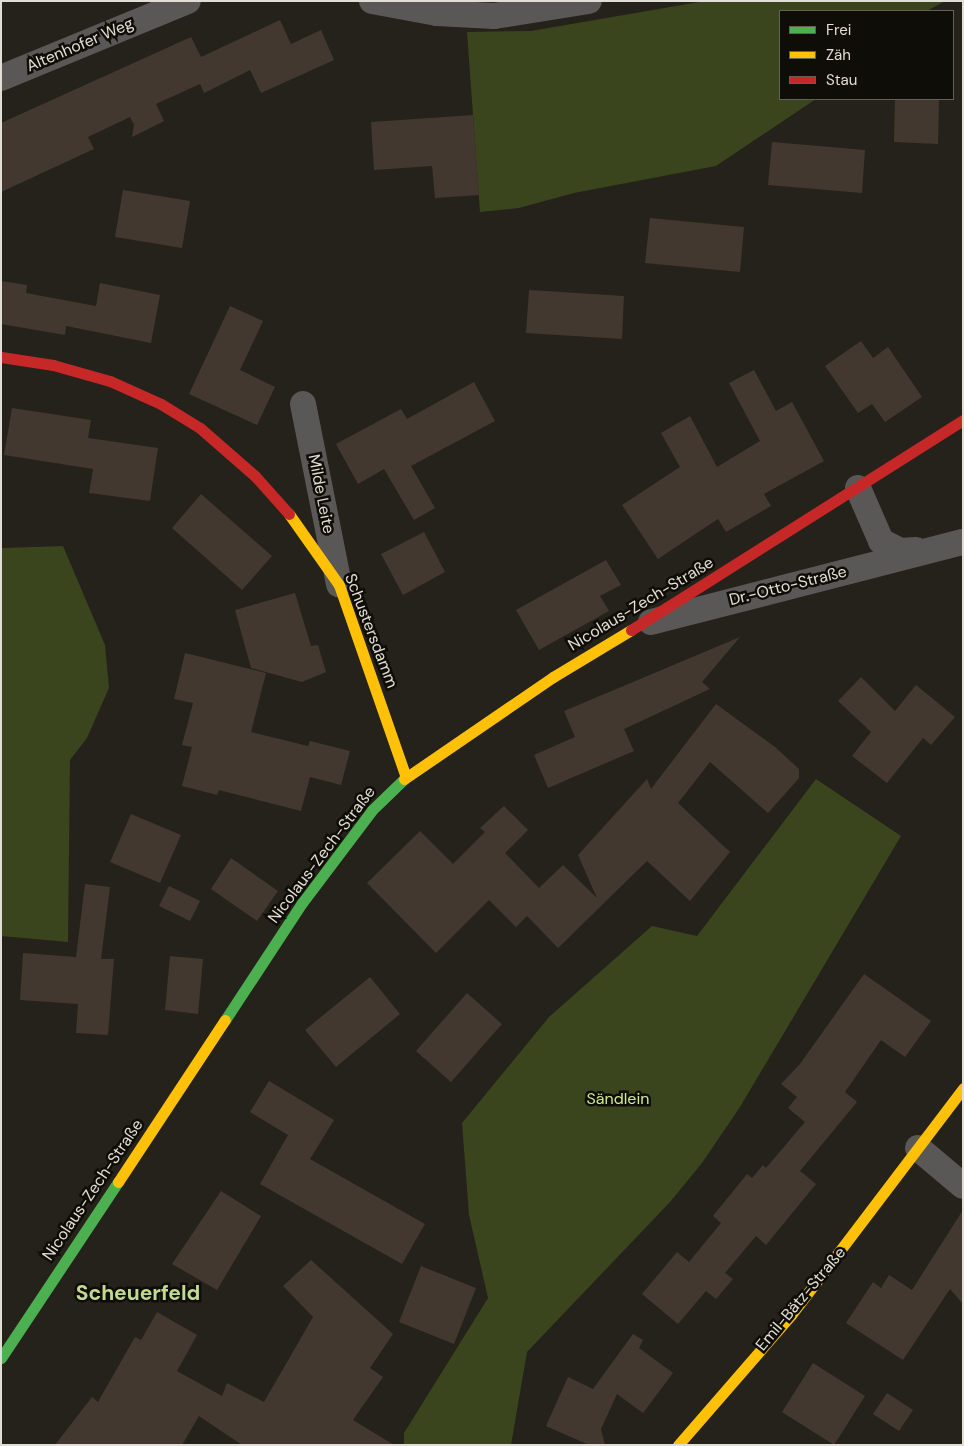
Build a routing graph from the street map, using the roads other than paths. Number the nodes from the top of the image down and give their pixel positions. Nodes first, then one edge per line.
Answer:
1 (188, 1) edge
2 (372, 1) edge
3 (589, 1) edge
4 (1, 78) edge
5 (1, 357) edge
6 (303, 404) dead end
7 (963, 420) edge
8 (858, 488) junction
9 (963, 542) edge
10 (934, 549) junction
11 (339, 585) junction
12 (642, 624) junction
13 (406, 776) junction
14 (963, 1088) edge
15 (918, 1148) junction
16 (963, 1186) edge
17 (1, 1358) edge
18 (678, 1445) edge

1 - 4 street, Altenhofer Weg
2 - 3 street
5 - 11 street, Schustersdamm
6 - 11 street, Milde Leite
7 - 8 street, Nicolaus-Zech-Straße
8 - 10 street, Dr.-Otto-Straße
8 - 12 street, Nicolaus-Zech-Straße
9 - 10 street, Dr.-Otto-Straße
10 - 12 street, Dr.-Otto-Straße
11 - 13 street, Schustersdamm
12 - 13 street, Nicolaus-Zech-Straße
13 - 17 street, Nicolaus-Zech-Straße
14 - 15 street, Emil-Bätz-Straße
15 - 16 street
15 - 18 street, Emil-Bätz-Straße

